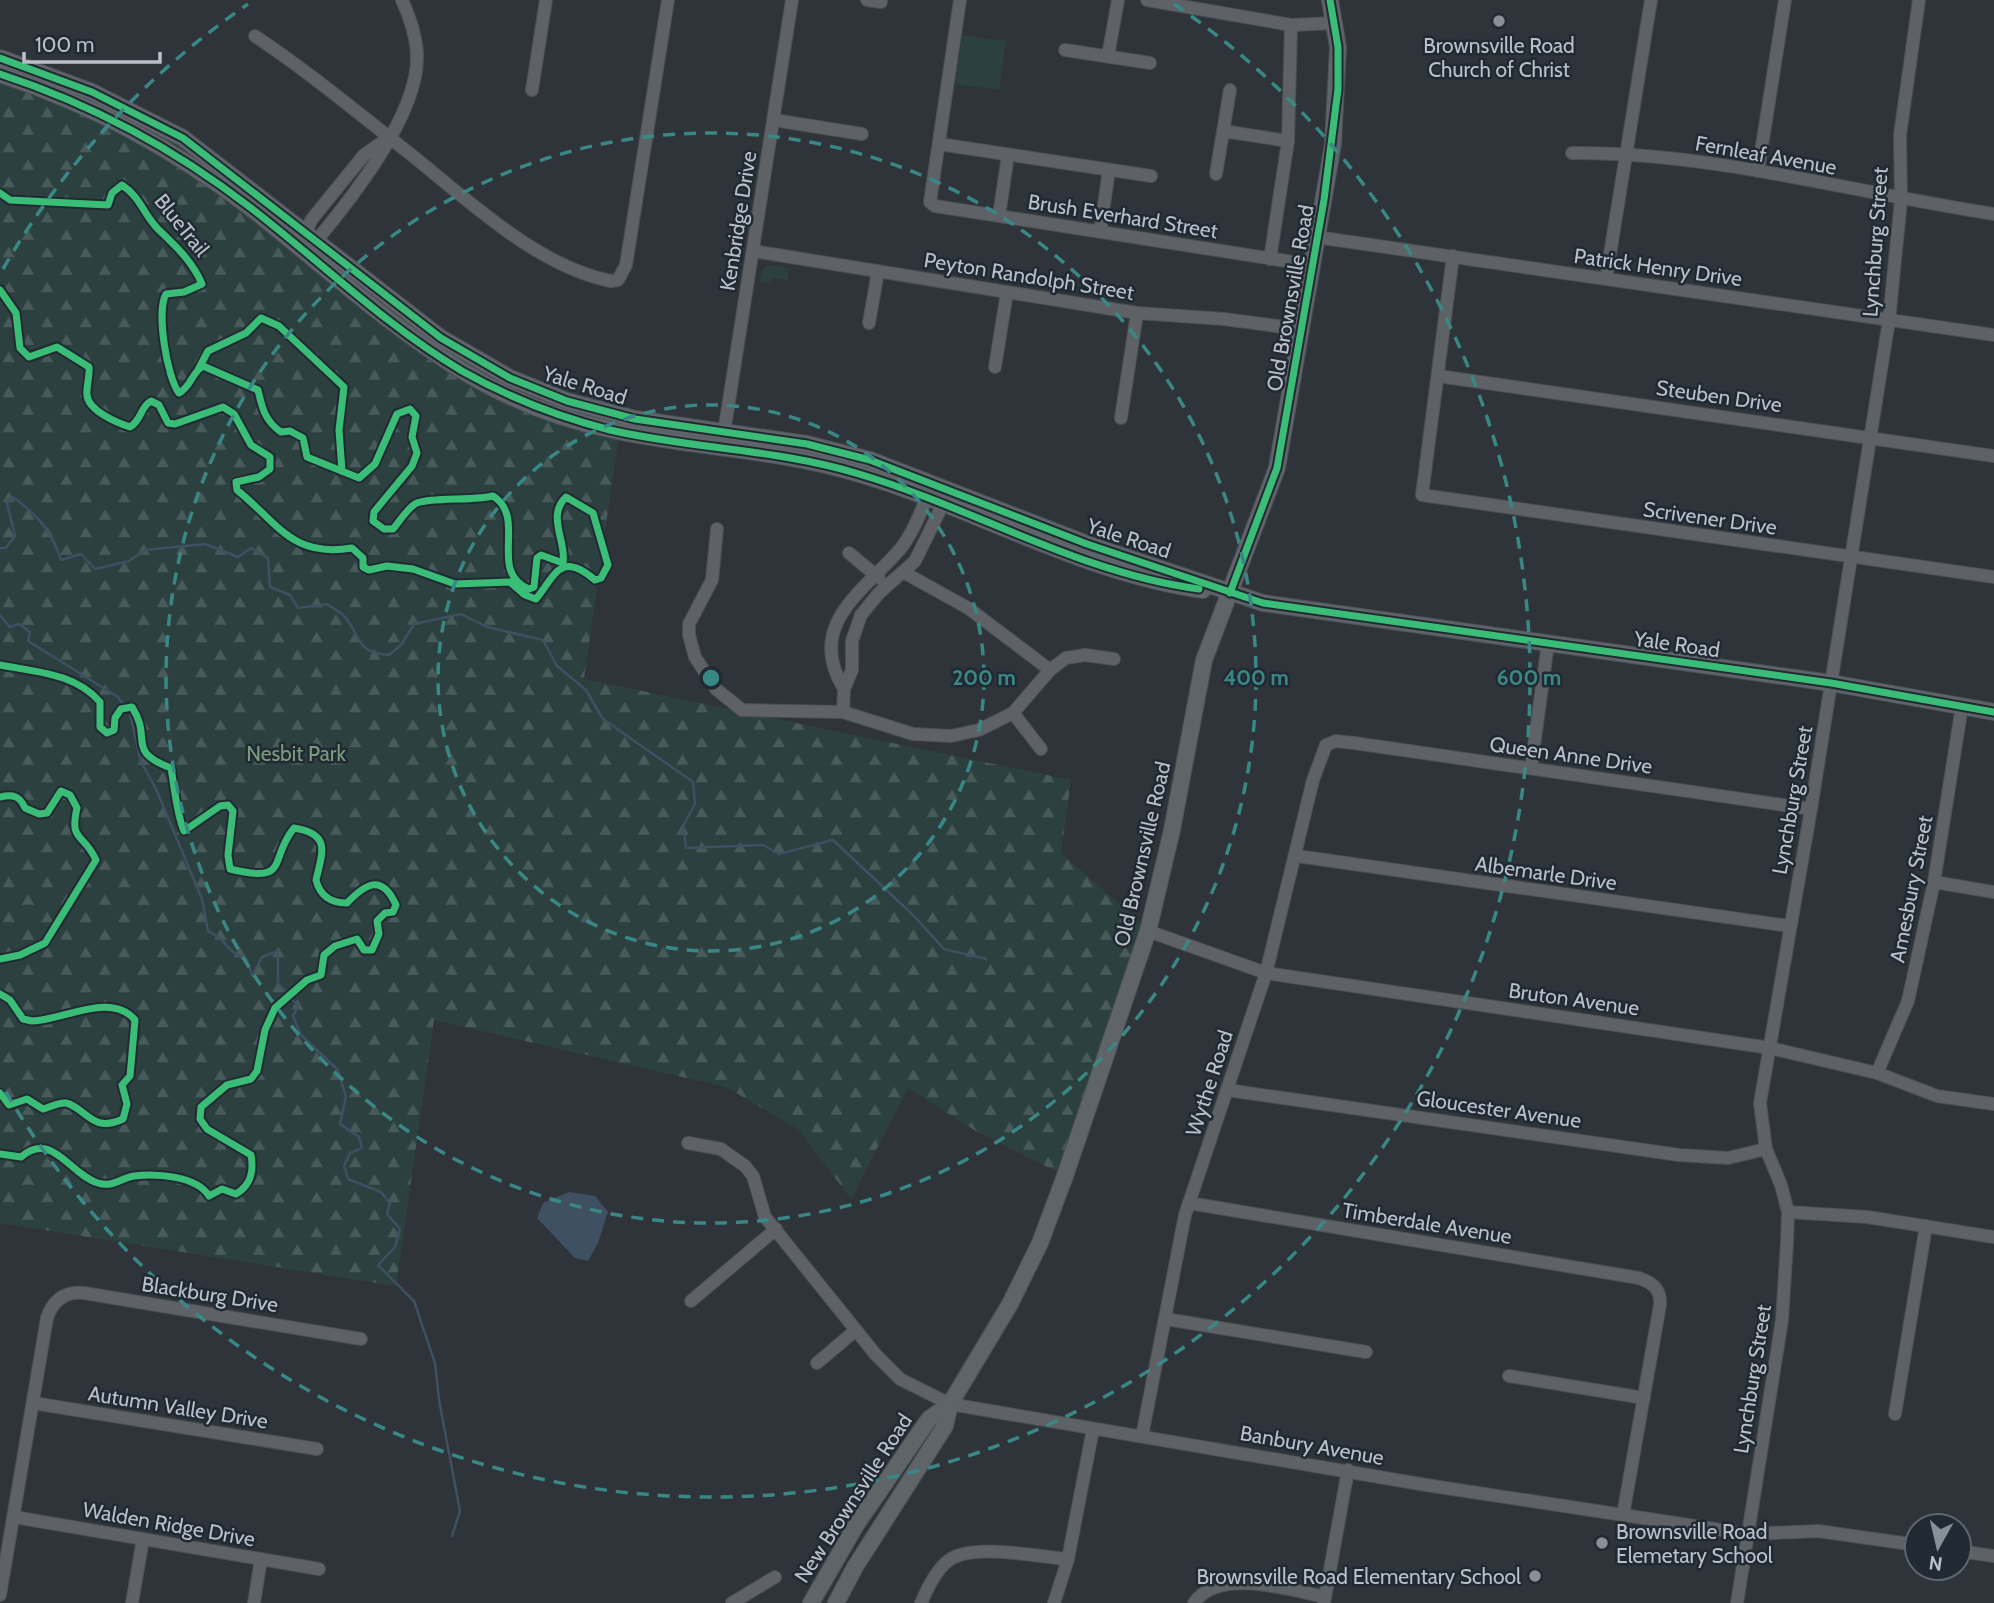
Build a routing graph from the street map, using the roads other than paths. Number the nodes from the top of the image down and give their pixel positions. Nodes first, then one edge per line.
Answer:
1 (402, 0) edge
2 (546, 0) edge
3 (668, 0) edge
4 (792, 0) edge
5 (867, 0) edge
6 (960, 0) edge
7 (1118, 0) edge
8 (1147, 0) edge
9 (1330, 0) edge
10 (1651, 0) edge
11 (1785, 0) edge
12 (1919, 0) edge
13 (881, 2) dead end
14 (1335, 23) junction
15 (1291, 25) junction
16 (255, 36) dead end
17 (1065, 50) dead end
18 (1108, 56) junction
19 (0, 58) edge
20 (1150, 63) dead end
21 (0, 74) edge
22 (532, 90) dead end
23 (1230, 90) dead end
24 (774, 120) junction
25 (1223, 131) junction
26 (862, 134) dead end
27 (387, 138) junction
28 (1287, 141) junction
29 (939, 144) junction
30 (1572, 153) dead end
31 (1628, 153) junction
32 (1008, 155) junction
33 (1109, 170) junction
34 (1758, 171) junction
35 (1216, 174) dead end
36 (1151, 176) dead end
37 (1901, 200) junction
38 (1994, 214) edge
39 (999, 216) junction
40 (1100, 232) junction
41 (1316, 237) junction
42 (306, 243) junction
43 (753, 251) junction
44 (1453, 256) junction
45 (1270, 259) junction
46 (1312, 265) junction
47 (878, 271) junction
48 (1606, 279) junction
49 (1007, 292) junction
50 (1138, 313) junction
51 (1889, 320) junction
52 (869, 323) dead end
53 (1299, 329) junction
54 (1994, 335) edge
55 (995, 366) dead end
56 (1438, 376) junction
57 (1121, 418) dead end
58 (1869, 437) junction
59 (723, 440) junction
60 (1994, 456) edge
61 (930, 490) junction
62 (946, 497) junction
63 (718, 529) dead end
64 (849, 554) dead end
65 (1850, 557) junction
66 (903, 572) junction
67 (874, 574) junction
68 (1994, 577) edge
69 (887, 585) junction
70 (1230, 593) junction
71 (1548, 643) junction
72 (1114, 659) dead end
73 (1050, 670) junction
74 (1831, 682) junction
75 (844, 689) junction
76 (1962, 706) junction
77 (843, 712) junction
78 (1994, 712) edge
79 (1013, 713) junction
80 (1326, 745) joint
81 (1041, 749) dead end
82 (1531, 768) junction
83 (1811, 809) junction
84 (1297, 856) junction
85 (1934, 882) junction
86 (1994, 892) edge
87 (1789, 926) junction
88 (1149, 931) junction
89 (1266, 973) junction
90 (1770, 1048) junction
91 (1877, 1073) junction
92 (1227, 1090) junction
93 (1994, 1104) edge
94 (688, 1143) dead end
95 (1766, 1149) junction
96 (1189, 1203) junction
97 (1788, 1212) junction
98 (1926, 1226) junction
99 (776, 1229) junction
100 (1994, 1237) edge
101 (691, 1301) dead end
102 (1166, 1319) junction
103 (856, 1330) junction
104 (361, 1339) dead end
105 (1366, 1352) dead end
106 (817, 1363) dead end
107 (1509, 1376) dead end
108 (1644, 1398) junction
109 (33, 1402) junction
110 (950, 1405) junction
111 (1895, 1414) dead end
112 (1093, 1429) junction
113 (1142, 1436) junction
114 (317, 1449) dead end
115 (1348, 1470) junction
116 (1623, 1515) junction
117 (13, 1517) junction
118 (1748, 1534) junction
119 (143, 1539) junction
120 (1903, 1543) edge
121 (1973, 1553) edge
122 (1994, 1556) edge
123 (261, 1559) junction
124 (1068, 1559) junction
125 (319, 1569) dead end
126 (775, 1577) dead end
127 (0, 1595) edge
128 (1324, 1600) edge
129 (132, 1603) edge
130 (254, 1603) edge
131 (732, 1603) edge
132 (811, 1603) edge
133 (836, 1603) edge
134 (921, 1603) edge
135 (1054, 1603) edge
136 (1194, 1603) edge
137 (1737, 1603) edge

1 - 27 street
2 - 22 street
3 - 27 street
4 - 24 street, Kenbridge Drive
5 - 13 street
6 - 29 street
7 - 18 street
8 - 15 street
9 - 14 main road, Old Brownsville Road
10 - 31 street
11 - 34 street
12 - 37 street, Lynchburg Street
14 - 15 street
14 - 41 main road, Old Brownsville Road
15 - 28 street
16 - 27 street
17 - 18 street
18 - 20 street
19 - 42 main road, Yale Road
21 - 42 main road, Yale Road
23 - 25 street
24 - 26 street
24 - 43 street, Kenbridge Drive
25 - 28 street
25 - 35 street
27 - 42 street
28 - 45 street
29 - 32 street
29 - 39 street, Brush Everhard Street
30 - 31 street, Fernleaf Avenue
31 - 34 street, Fernleaf Avenue
31 - 48 street
32 - 33 street
32 - 39 street
33 - 36 street
33 - 40 street
34 - 37 street, Fernleaf Avenue
37 - 38 street, Fernleaf Avenue
37 - 51 street, Lynchburg Street
39 - 40 street, Brush Everhard Street
40 - 45 street, Brush Everhard Street
41 - 44 street, Patrick Henry Drive
41 - 46 main road, Old Brownsville Road
42 - 59 main road, Yale Road
43 - 47 street, Peyton Randolph Street
43 - 59 street, Kenbridge Drive
44 - 48 street, Patrick Henry Drive
44 - 56 street
45 - 46 street, Brush Everhard Street
46 - 53 main road, Old Brownsville Road
47 - 49 street, Peyton Randolph Street
47 - 52 street
48 - 51 street, Patrick Henry Drive
49 - 50 street, Peyton Randolph Street
49 - 55 street
50 - 53 street, Peyton Randolph Street
50 - 57 street
51 - 54 street, Patrick Henry Drive
51 - 58 street, Lynchburg Street
53 - 70 main road, Old Brownsville Road
56 - 58 street, Steuben Drive
56 - 65 street, Scrivener Drive
58 - 60 street, Steuben Drive
58 - 65 street, Lynchburg Street
59 - 61 main road, Yale Road
61 - 62 main road, Yale Road
61 - 67 street
62 - 66 street
62 - 70 main road, Yale Road
63 - 77 street
64 - 67 street
65 - 68 street, Scrivener Drive
65 - 74 street, Lynchburg Street
66 - 69 street
66 - 73 street
67 - 69 street
67 - 75 street
69 - 75 street
70 - 71 main road, Yale Road
70 - 88 main road, Old Brownsville Road
71 - 74 main road, Yale Road
71 - 82 street
72 - 73 street
73 - 79 street
74 - 76 main road, Yale Road
74 - 83 street, Lynchburg Street
75 - 77 street
76 - 78 main road, Yale Road
76 - 85 street, Amesbury Street
77 - 79 street
79 - 81 street
80 - 82 street, Queen Anne Drive
80 - 84 street, Wythe Road
82 - 83 street, Queen Anne Drive
83 - 87 street, Lynchburg Street
84 - 87 street, Albemarle Drive
84 - 89 street, Wythe Road
85 - 86 street
85 - 91 street, Amesbury Street
87 - 90 street, Lynchburg Street
88 - 89 street, Bruton Avenue
88 - 110 main road, Old Brownsville Road
89 - 90 street, Bruton Avenue
89 - 92 street, Wythe Road
90 - 91 street, Bruton Avenue
90 - 95 street, Lynchburg Street
91 - 93 street, Bruton Avenue
92 - 95 street, Gloucester Avenue
92 - 96 street, Wythe Road
94 - 99 street, Banbury Avenue
95 - 97 street, Lynchburg Street
96 - 102 street, Wythe Road
96 - 108 street, Timberdale Avenue
97 - 98 street
97 - 118 street, Lynchburg Street
98 - 100 street
98 - 111 street
99 - 101 street
99 - 103 street, Banbury Avenue
102 - 105 street
102 - 113 street, Wythe Road
103 - 106 street
103 - 110 street, Banbury Avenue
104 - 109 street, Blackburg Drive
107 - 108 street
108 - 116 street
109 - 114 street, Autumn Valley Drive
109 - 117 street
110 - 112 street, Banbury Avenue
110 - 132 main road, New Brownsville Road
110 - 133 main road, New Brownsville Road
112 - 113 street, Banbury Avenue
112 - 124 street
113 - 115 street, Banbury Avenue
115 - 116 street, Banbury Avenue
115 - 128 street
116 - 118 street, Banbury Avenue
117 - 119 street, Walden Ridge Drive
117 - 127 street
118 - 120 street, Banbury Avenue
118 - 137 street, Lynchburg Street
119 - 123 street, Walden Ridge Drive
119 - 129 street
121 - 122 street
123 - 125 street, Walden Ridge Drive
123 - 130 street
124 - 134 street
124 - 135 street
126 - 131 street
128 - 136 street

